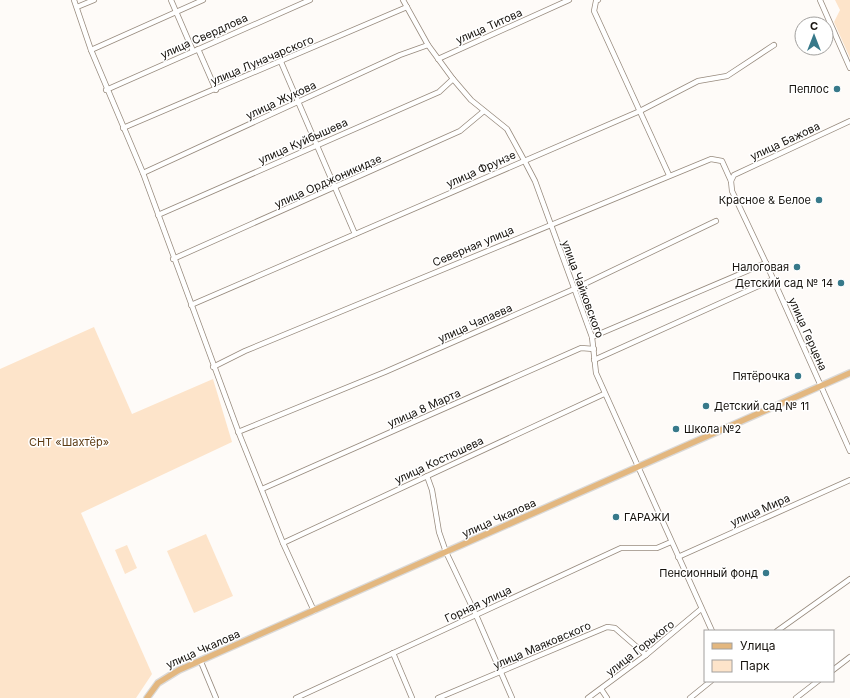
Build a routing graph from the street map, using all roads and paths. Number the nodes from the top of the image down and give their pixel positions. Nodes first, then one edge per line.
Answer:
1 (74, 0) edge
2 (94, 0) edge
3 (171, 0) edge
4 (203, 0) edge
5 (310, 0) edge
6 (403, 0) edge
7 (569, 0) edge
8 (598, 0) edge
9 (820, 0) edge
10 (407, 7) junction
11 (77, 8) junction
12 (176, 12) junction
13 (428, 45) junction
14 (774, 45) dead end
15 (91, 50) junction
16 (196, 50) junction
17 (438, 59) junction
18 (281, 62) junction
19 (850, 68) edge
20 (453, 79) junction
21 (106, 90) junction
22 (216, 90) junction
23 (298, 102) junction
24 (484, 111) junction
25 (640, 111) junction
26 (850, 121) edge
27 (123, 128) junction
28 (317, 145) junction
29 (524, 160) junction
30 (143, 173) junction
31 (669, 175) junction
32 (731, 181) junction
33 (335, 188) junction
34 (158, 215) junction
35 (716, 221) dead end
36 (550, 224) junction
37 (355, 234) junction
38 (173, 259) junction
39 (766, 263) junction
40 (774, 279) junction
41 (574, 289) junction
42 (191, 306) junction
43 (592, 337) junction
44 (594, 350) junction
45 (594, 360) junction
46 (213, 368) junction
47 (850, 373) edge
48 (821, 386) junction
49 (604, 394) junction
50 (238, 432) junction
51 (850, 451) edge
52 (638, 467) junction
53 (427, 476) junction
54 (850, 480) edge
55 (262, 490) junction
56 (671, 542) junction
57 (283, 543) junction
58 (446, 552) junction
59 (678, 557) junction
60 (850, 578) edge
61 (701, 609) junction
62 (314, 611) junction
63 (476, 615) junction
64 (712, 630) edge
65 (779, 630) edge
66 (393, 653) junction
67 (646, 655) junction
68 (850, 657) edge
69 (201, 662) junction
70 (834, 669) edge
71 (500, 672) junction
72 (710, 682) edge
73 (816, 682) edge
74 (601, 689) junction
75 (799, 697) edge
76 (147, 698) edge
77 (216, 698) edge
78 (296, 698) edge
79 (412, 698) edge
80 (438, 698) edge
81 (512, 698) edge
82 (588, 698) edge
83 (607, 698) edge
84 (690, 698) edge

1 - 11 street
2 - 11 street
3 - 12 street
4 - 12 street
5 - 16 street, улица Свердлова
6 - 10 street, улица Чайковского
7 - 17 street, улица Титова
8 - 25 street
9 - 19 street
10 - 13 street, улица Чайковского
10 - 18 street, улица Луначарского
11 - 15 street
12 - 15 street
12 - 16 street
13 - 17 street, улица Чайковского
13 - 23 street, улица Жукова
14 - 25 street, улица Фрунзе
15 - 21 street
16 - 21 street, улица Свердлова
16 - 22 street
17 - 20 street, улица Чайковского
18 - 22 street, улица Луначарского
18 - 23 street
20 - 24 street, улица Чайковского
20 - 28 street, улица Куйбышева
21 - 27 street
22 - 27 street, улица Луначарского
23 - 28 street
23 - 30 street, улица Жукова
24 - 29 street, улица Чайковского
24 - 33 street, улица Орджоникидзе
25 - 29 street, улица Фрунзе
25 - 31 street
26 - 32 street, улица Бажова
27 - 30 street
28 - 33 street
28 - 34 street, улица Куйбышева
29 - 36 street, улица Чайковского
29 - 37 street, улица Фрунзе
30 - 34 street
31 - 32 street, Северная улица
31 - 36 street, Северная улица
32 - 39 street, улица Герцена
33 - 37 street
33 - 38 street, улица Орджоникидзе
34 - 38 street
35 - 41 street, улица Чапаева
36 - 41 street, улица Чайковского
36 - 46 street, Северная улица
37 - 42 street, улица Фрунзе
38 - 42 street
39 - 40 street, улица Герцена
39 - 43 street
40 - 45 street
40 - 48 street, улица Герцена
41 - 43 street, улица Чайковского
41 - 50 street, улица Чапаева
42 - 46 street
43 - 44 street, улица Чайковского
44 - 45 street, улица Чайковского
44 - 55 street, улица 8 Марта
45 - 49 street, улица Чайковского
46 - 50 street
47 - 48 main road, улица Чкалова
48 - 51 street, улица Герцена
48 - 52 main road, улица Чкалова
49 - 52 street, улица Чайковского
49 - 53 street, улица Костюшева
50 - 55 street
52 - 56 street, улица Чайковского
52 - 58 main road, улица Чкалова
53 - 57 street, улица Костюшева
53 - 58 street
54 - 59 street, улица Мира
55 - 57 street
56 - 59 street, улица Чайковского
56 - 63 street, Горная улица
57 - 62 street
58 - 62 main road, улица Чкалова
58 - 63 street
59 - 61 street, улица Чайковского
60 - 65 street
61 - 64 street, улица Чайковского
61 - 67 street, улица Горького
62 - 69 main road, улица Чкалова
63 - 66 street, Горная улица
63 - 71 street
66 - 78 street, Горная улица
66 - 79 street
67 - 71 street, улица Маяковского
67 - 74 street, улица Горького
68 - 70 street
69 - 76 main road, улица Чкалова
69 - 77 street
71 - 80 street, улица Маяковского
71 - 81 street
72 - 84 street
73 - 75 street
74 - 82 street, улица Горького
74 - 83 street

